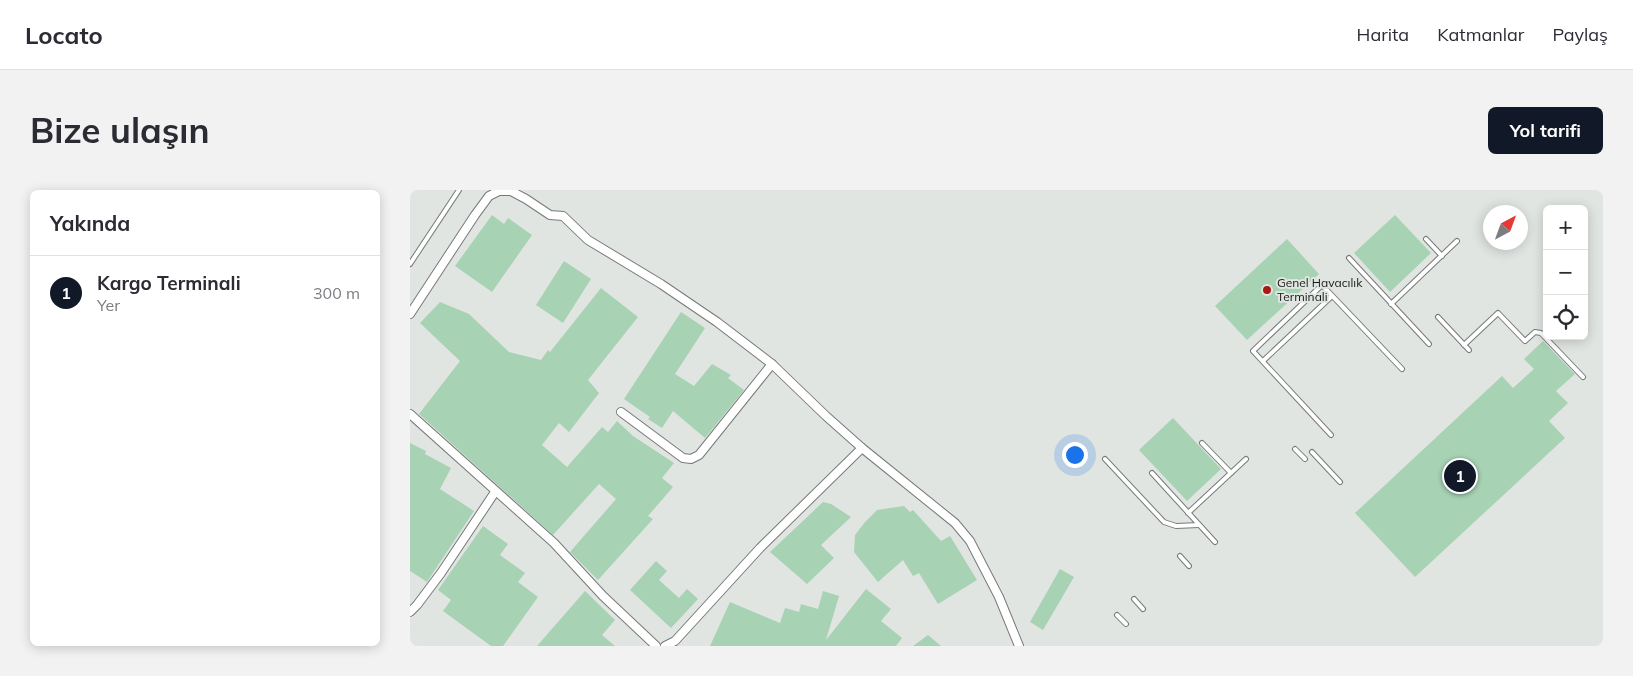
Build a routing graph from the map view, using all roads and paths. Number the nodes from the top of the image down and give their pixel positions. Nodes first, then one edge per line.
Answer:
1 (459, 190) edge
2 (1426, 239) dead end
3 (1457, 242) dead end
4 (1442, 256) junction
5 (1348, 258) dead end
6 (410, 264) edge
7 (1332, 296) junction
8 (1391, 304) junction
9 (410, 314) edge
10 (1438, 316) dead end
11 (1429, 344) dead end
12 (1464, 345) junction
13 (1468, 350) dead end
14 (1263, 361) junction
15 (772, 364) junction
16 (1402, 369) dead end
17 (1583, 377) dead end
18 (621, 412) dead end
19 (410, 414) edge
20 (1332, 434) dead end
21 (1202, 443) dead end
22 (862, 448) junction
23 (1295, 449) dead end
24 (1312, 452) dead end
25 (1105, 459) dead end
26 (1246, 459) dead end
27 (1305, 459) dead end
28 (1152, 473) dead end
29 (1231, 473) junction
30 (1340, 482) dead end
31 (495, 492) junction
32 (1188, 513) junction
33 (1200, 525) junction
34 (1215, 542) dead end
35 (1180, 556) dead end
36 (1189, 566) dead end
37 (1134, 599) dead end
38 (1143, 608) dead end
39 (410, 612) edge
40 (1117, 615) dead end
41 (1126, 624) dead end
42 (656, 646) edge
43 (665, 646) edge
44 (1018, 646) edge

1 - 6 lane
2 - 4 lane
3 - 4 lane
4 - 8 lane
5 - 8 lane
7 - 14 lane
7 - 14 lane
7 - 16 lane
8 - 11 lane
9 - 15 street
10 - 12 lane
12 - 13 lane
12 - 17 lane
14 - 20 lane
15 - 18 street
15 - 22 street
19 - 31 street
21 - 29 lane
22 - 43 street
22 - 44 street
23 - 27 lane
24 - 30 lane
25 - 33 lane
26 - 29 lane
28 - 32 lane
29 - 32 lane
31 - 39 street
31 - 42 street
32 - 33 lane
33 - 34 lane
35 - 36 lane
37 - 38 lane
40 - 41 lane

